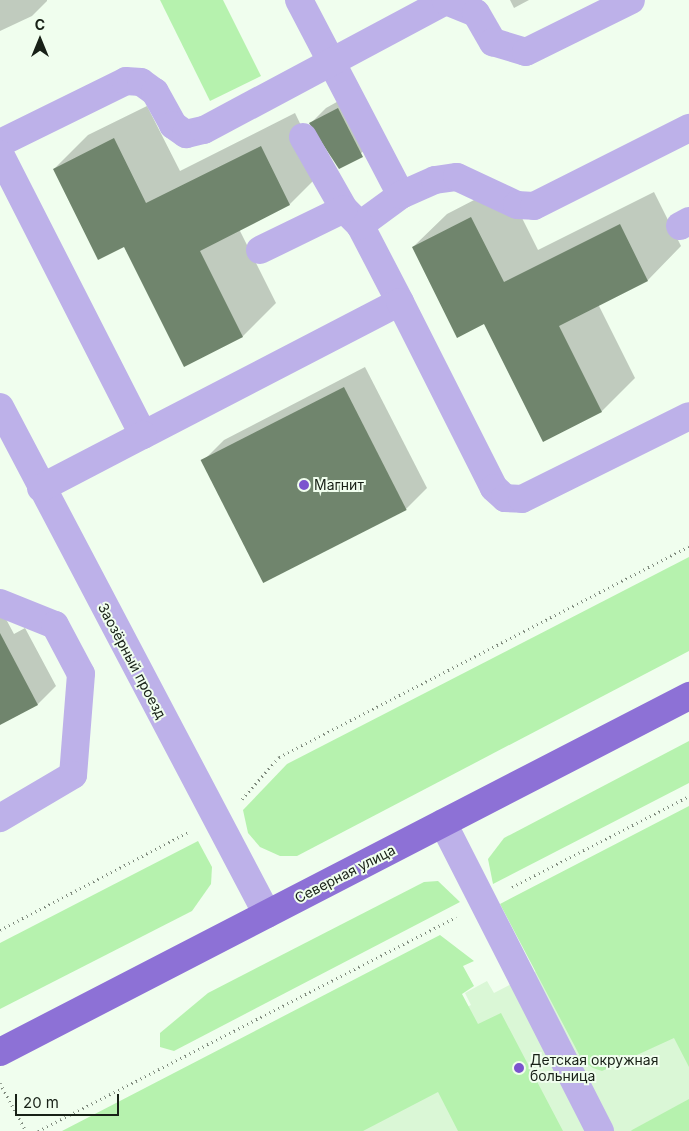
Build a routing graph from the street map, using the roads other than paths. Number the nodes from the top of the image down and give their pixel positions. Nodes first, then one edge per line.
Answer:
1 (299, 0) edge
2 (630, 0) edge
3 (333, 62) junction
4 (689, 128) edge
5 (303, 137) dead end
6 (0, 143) edge
7 (0, 154) edge
8 (401, 195) junction
9 (352, 217) junction
10 (260, 250) dead end
11 (400, 302) junction
12 (0, 407) edge
13 (689, 416) edge
14 (143, 435) junction
15 (41, 488) junction
16 (0, 603) edge
17 (689, 696) edge
18 (0, 818) edge
19 (443, 823) junction
20 (267, 914) junction
21 (0, 1052) edge
22 (600, 1131) edge

1 - 3 street
2 - 3 street
3 - 6 street
3 - 8 street
4 - 8 street
5 - 9 street
7 - 14 street
8 - 9 street
9 - 10 street
9 - 11 street
11 - 13 street
11 - 14 street
12 - 15 street, Заозёрный проезд
14 - 15 street
15 - 20 street, Заозёрный проезд
16 - 18 street
17 - 19 main road, Северная улица
19 - 20 main road, Северная улица
19 - 22 street
20 - 21 main road, Северная улица

